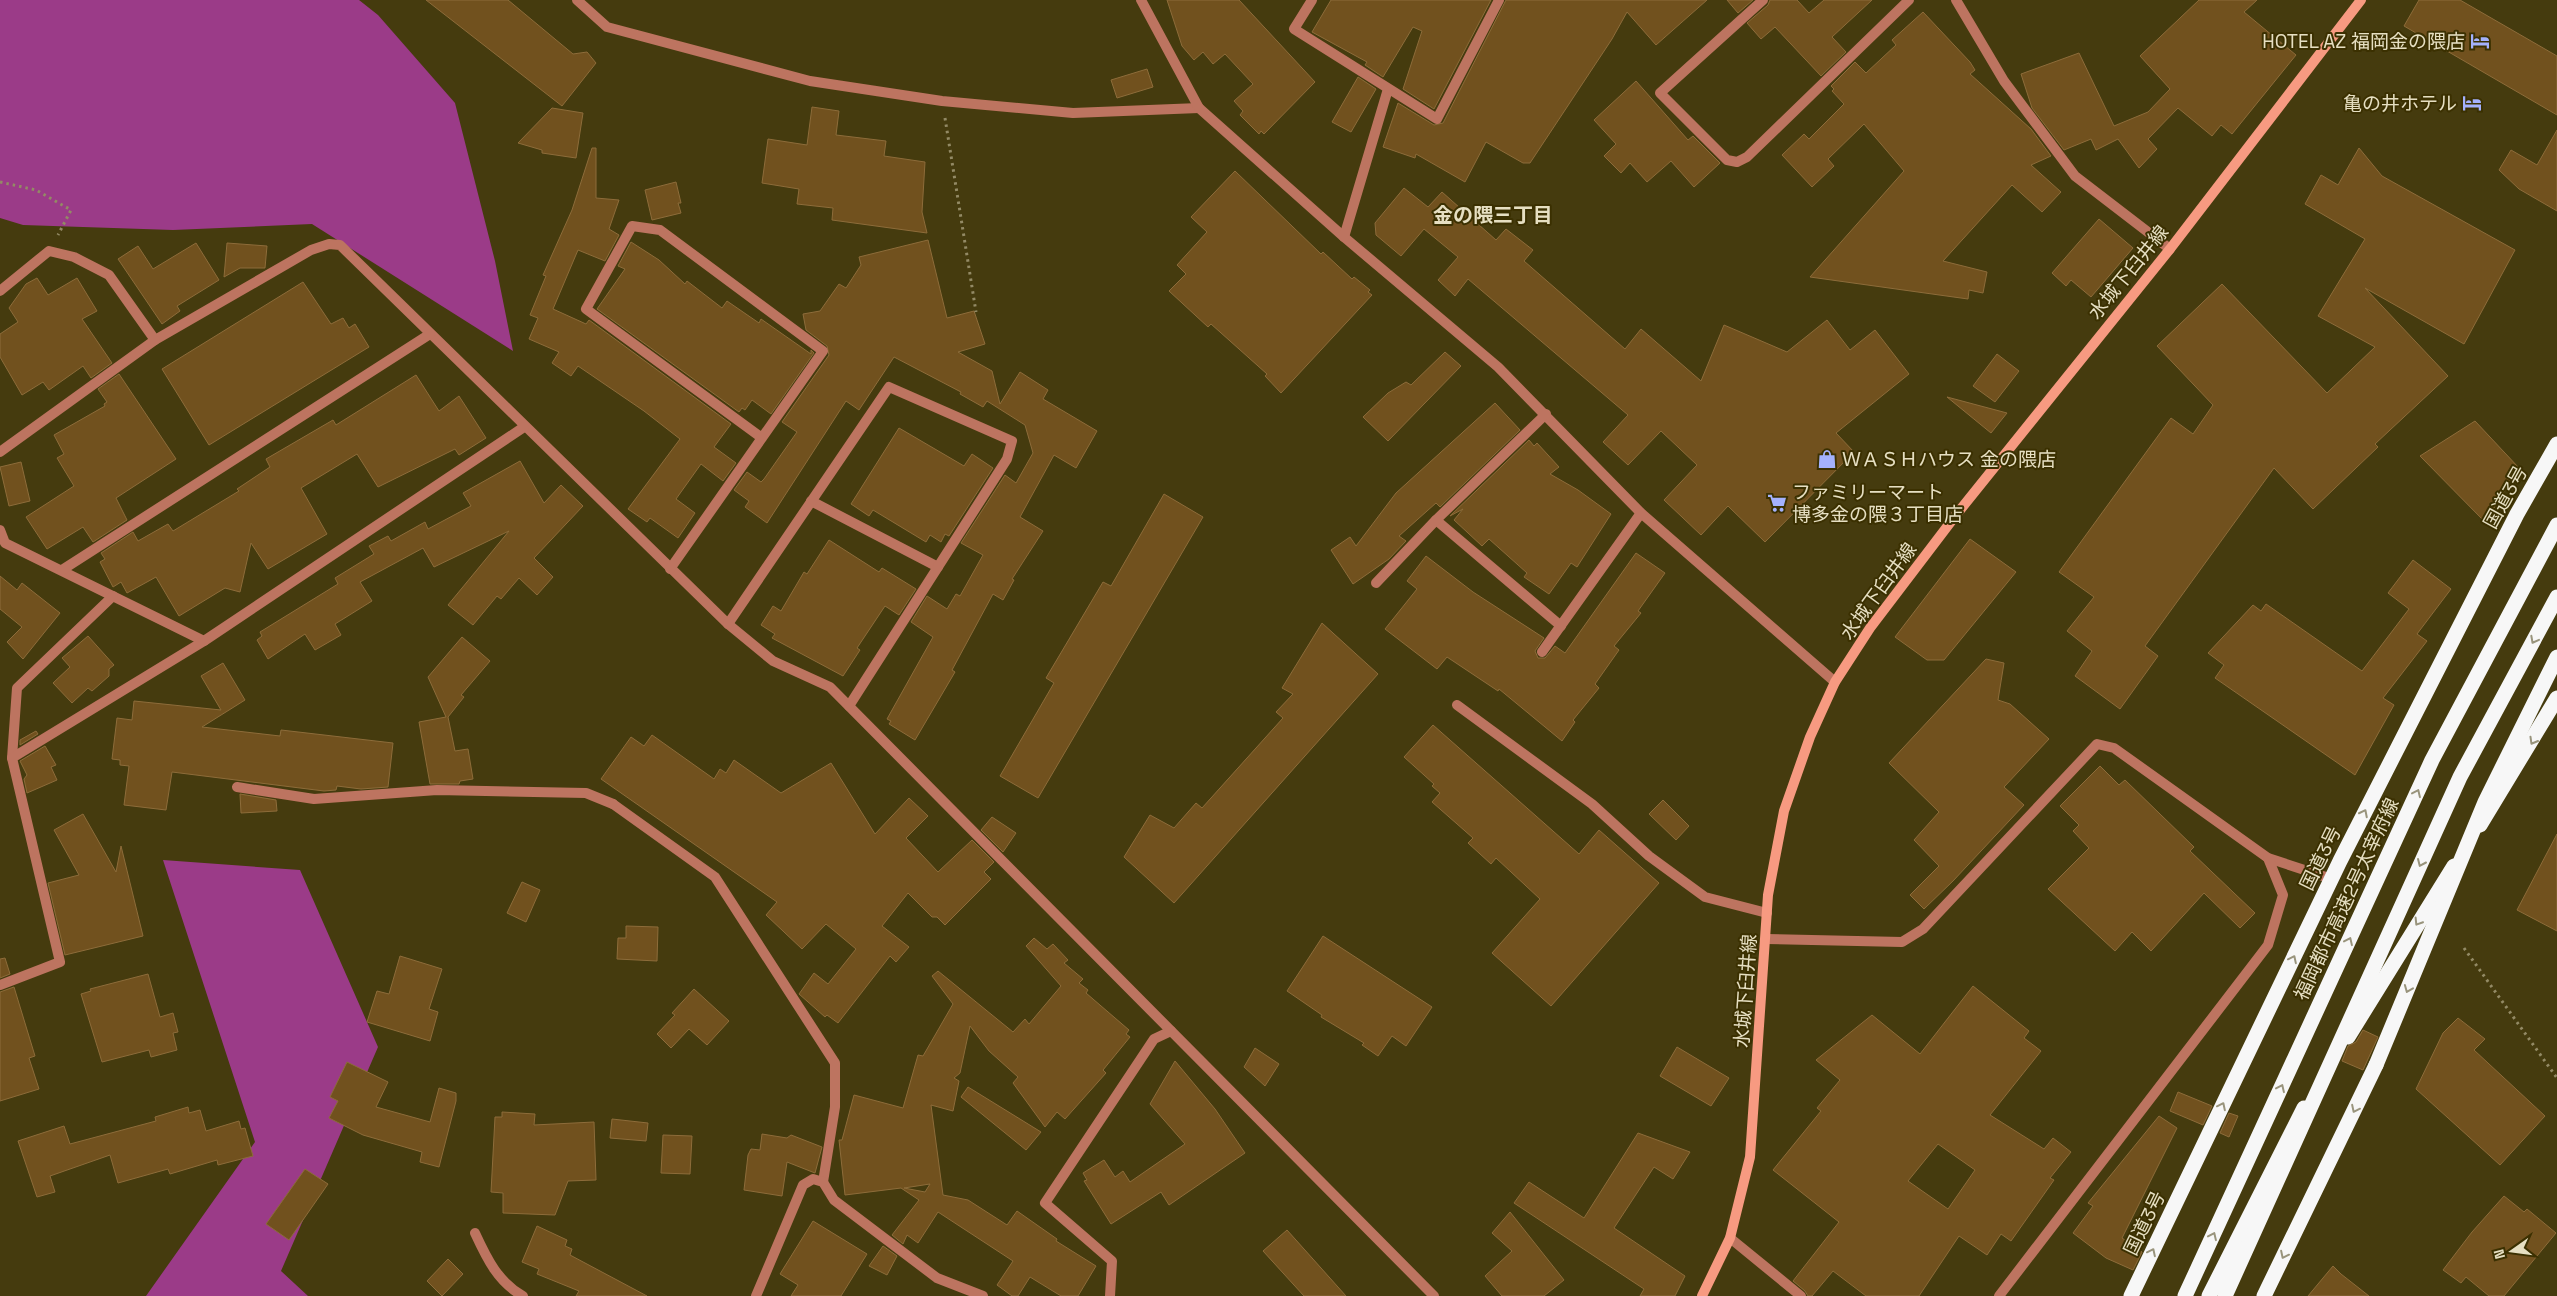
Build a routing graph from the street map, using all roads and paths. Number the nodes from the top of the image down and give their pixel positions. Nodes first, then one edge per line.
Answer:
1 (577, 0) edge
2 (1141, 0) edge
3 (1312, 0) edge
4 (1499, 0) edge
5 (1763, 0) edge
6 (1909, 0) edge
7 (1956, 0) edge
8 (2361, 0) edge
9 (1388, 89) junction
10 (942, 101) junction
11 (1199, 108) junction
12 (0, 182) edge
13 (1344, 237) junction
14 (2170, 249) junction
15 (49, 251) junction
16 (0, 291) edge
17 (976, 312) dead end
18 (430, 334) junction
19 (155, 340) junction
20 (1546, 414) junction
21 (524, 427) junction
22 (762, 438) junction
23 (2557, 444) edge
24 (0, 452) edge
25 (811, 501) junction
26 (1641, 513) junction
27 (1436, 520) junction
28 (2557, 525) edge
29 (0, 530) edge
30 (2, 544) edge
31 (938, 567) junction
32 (670, 569) junction
33 (62, 570) junction
34 (1376, 583) dead end
35 (113, 596) junction
36 (2557, 597) edge
37 (728, 624) junction
38 (1561, 626) junction
39 (204, 641) junction
40 (1542, 652) dead end
41 (2557, 658) edge
42 (1835, 682) junction
43 (2557, 698) edge
44 (1457, 705) dead end
45 (849, 706) junction
46 (12, 758) junction
47 (237, 787) dead end
48 (2268, 858) junction
49 (2332, 879) junction
50 (1767, 913) junction
51 (1766, 939) junction
52 (2464, 948) dead end
53 (0, 985) edge
54 (1171, 1030) junction
55 (2557, 1078) edge
56 (823, 1182) junction
57 (476, 1233) dead end
58 (1730, 1238) junction
59 (523, 1296) edge
60 (756, 1296) edge
61 (983, 1296) edge
62 (1110, 1296) edge
63 (1434, 1296) edge
64 (1702, 1296) edge
65 (1801, 1296) edge
66 (1999, 1296) edge
67 (2131, 1296) edge
68 (2185, 1296) edge
69 (2209, 1296) edge
70 (2225, 1296) edge
71 (2264, 1296) edge

1 - 10 street
2 - 11 street
3 - 9 street
4 - 9 street
5 - 6 street
7 - 14 street
8 - 14 main road, 水城下臼井線
9 - 13 street
10 - 11 street
10 - 17 path
11 - 13 street
12 - 15 path
13 - 20 street
14 - 42 main road, 水城下臼井線
15 - 16 street
15 - 19 street
18 - 19 street
18 - 21 street
18 - 33 street
19 - 24 street
20 - 26 street
20 - 27 street
21 - 32 street
21 - 39 street
22 - 22 street
22 - 32 street
49 -> 23 highway, 国道3号
25 - 31 street
25 - 31 street
25 - 37 street
26 - 38 street
26 - 42 street
27 - 34 street
27 - 38 street
68 -> 28 highway, 福岡都市高速2号太宰府線
29 - 30 street
30 - 33 street
31 - 45 street
32 - 37 street
33 - 35 street
35 - 39 street
35 - 46 street
36 -> 70 highway, bridge
37 - 45 street
38 - 40 street
39 - 46 street
41 -> 71 highway, bridge
42 - 50 main road, 水城下臼井線
43 -> 69 highway
44 - 50 street
45 - 54 street
46 - 53 street
47 - 56 street
48 - 49 street
48 - 51 street
48 - 66 street
67 -> 49 highway, 国道3号
50 - 51 main road, 水城下臼井線
51 - 58 main road, 水城下臼井線
52 - 55 path
54 - 62 street
54 - 63 street
56 - 60 street
56 - 61 street
57 - 59 street
58 - 64 main road, 水城下臼井線
58 - 65 street

